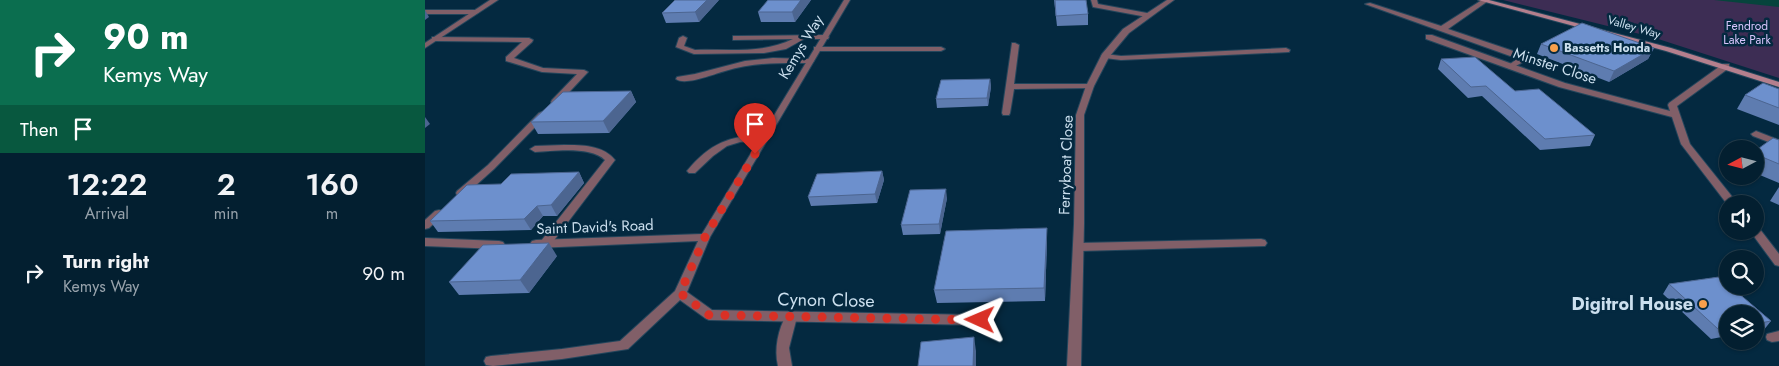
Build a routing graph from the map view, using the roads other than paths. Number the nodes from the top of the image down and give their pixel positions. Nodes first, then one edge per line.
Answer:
1 (495, 0) edge
2 (847, 0) edge
3 (1094, 0) edge
4 (1171, 0) edge
5 (1483, 0) edge
6 (1368, 4) dead end
7 (425, 12) edge
8 (476, 12) junction
9 (1147, 15) junction
10 (1442, 29) junction
11 (803, 37) junction
12 (825, 37) junction
13 (1429, 37) dead end
14 (683, 38) dead end
15 (736, 38) dead end
16 (435, 39) junction
17 (1015, 45) dead end
18 (425, 46) edge
19 (817, 49) junction
20 (941, 49) dead end
21 (1286, 50) dead end
22 (1105, 56) junction
23 (811, 61) junction
24 (1510, 66) junction
25 (1726, 66) junction
26 (680, 79) dead end
27 (1779, 85) edge
28 (1090, 86) junction
29 (1010, 87) junction
30 (1006, 114) dead end
31 (1675, 115) junction
32 (1756, 134) dead end
33 (765, 137) junction
34 (1779, 142) edge
35 (535, 149) dead end
36 (692, 171) dead end
37 (1726, 195) edge
38 (425, 226) edge
39 (705, 237) junction
40 (1762, 240) edge
41 (425, 242) edge
42 (1261, 243) dead end
43 (528, 244) edge
44 (545, 244) junction
45 (511, 245) edge
46 (1079, 247) junction
47 (1779, 262) edge
48 (680, 293) junction
49 (791, 317) junction
50 (980, 320) dead end
51 (491, 360) dead end
52 (785, 366) edge
53 (1074, 366) edge

1 - 8 street
2 - 12 street, Kemys Way
3 - 9 street
4 - 9 street, Ferryboat Close
5 - 10 street
5 - 25 street, Valley Way
6 - 10 street
7 - 8 street
8 - 16 street
9 - 22 street, Ferryboat Close
10 - 24 street
11 - 12 street
11 - 14 street
11 - 15 street
12 - 19 street, Kemys Way
13 - 24 street, Minster Close
16 - 18 street
16 - 38 street
17 - 29 street
19 - 20 street
19 - 23 street, Kemys Way
21 - 22 street
22 - 28 street, Ferryboat Close
23 - 26 street
23 - 33 street, Kemys Way
24 - 31 street, Minster Close
25 - 27 street, Valley Way
25 - 31 street
28 - 29 street
28 - 46 street, Ferryboat Close
29 - 30 street
31 - 37 street
32 - 34 street
33 - 36 street
33 - 39 street, Kemys Way
35 - 44 street
39 - 44 street, Saint David's Road
39 - 48 street, Kemys Way
40 - 47 street
41 - 45 street
42 - 46 street
43 - 44 street, Saint David's Road
46 - 53 street, Ferryboat Close
48 - 49 street, Cynon Close
48 - 51 street
49 - 50 street, Cynon Close
49 - 52 street

